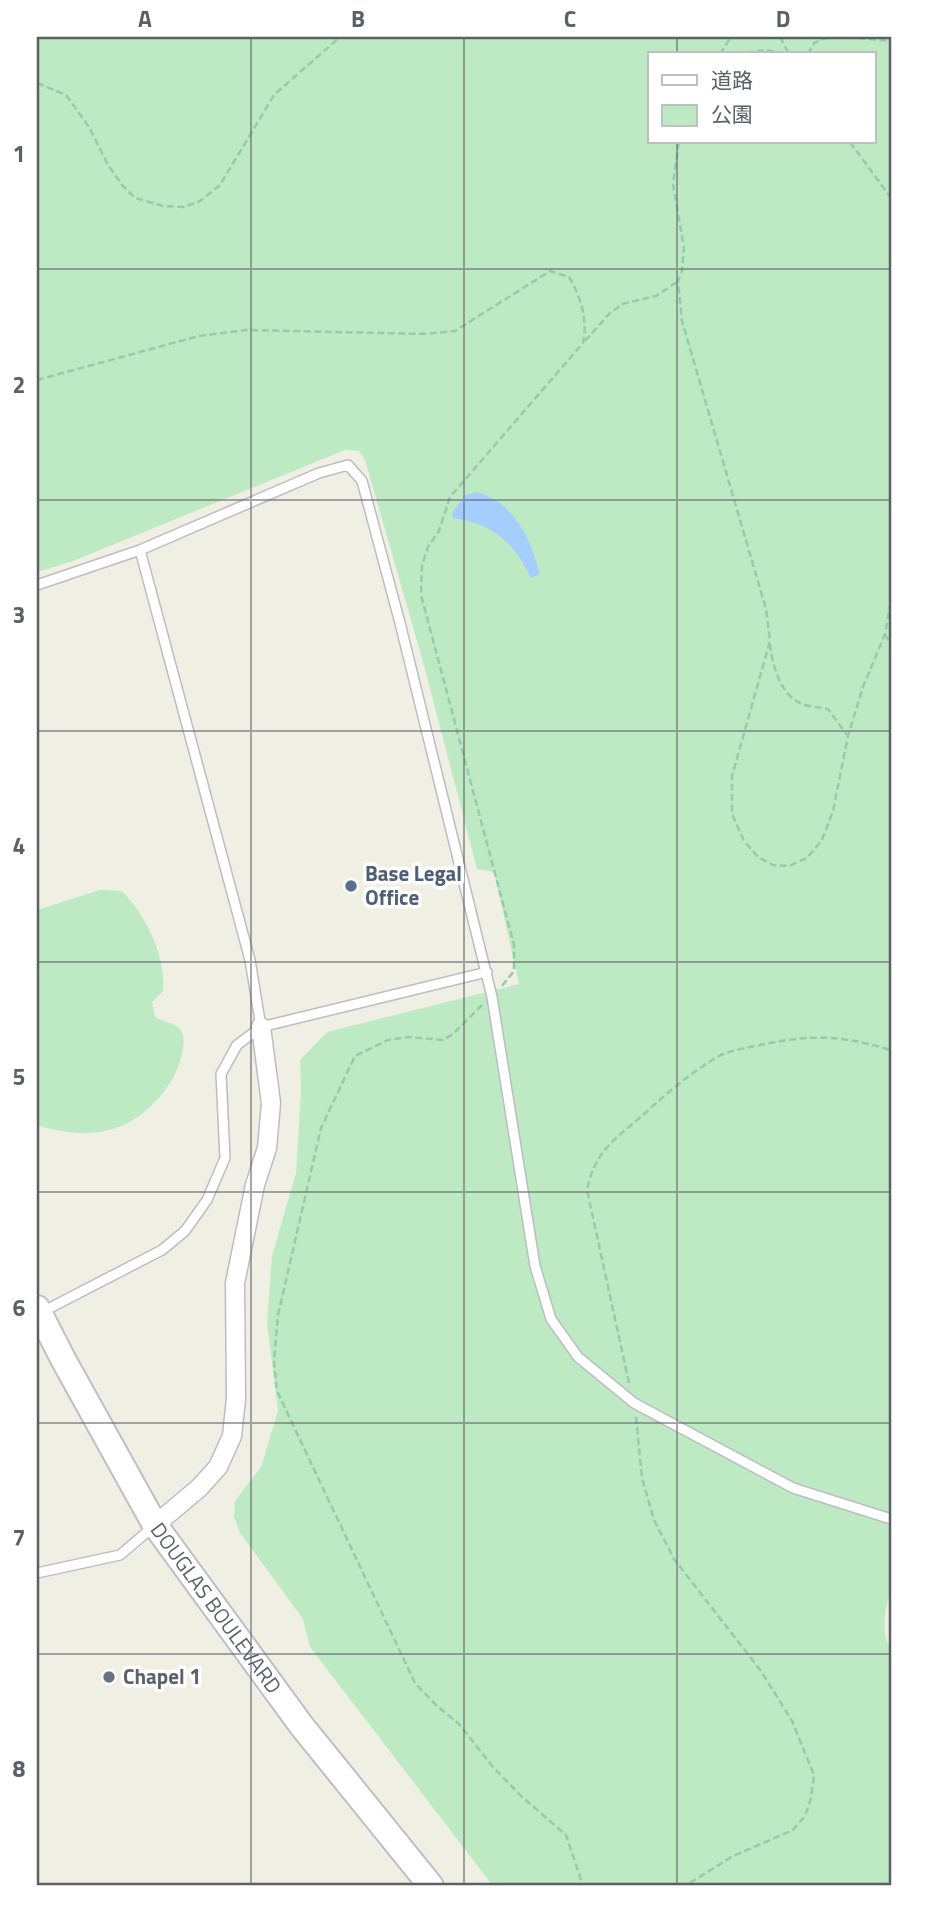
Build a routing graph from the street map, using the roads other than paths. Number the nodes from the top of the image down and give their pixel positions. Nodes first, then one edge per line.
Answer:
1 (139, 550) junction
2 (37, 585) edge
3 (487, 972) junction
4 (261, 1027) junction
5 (38, 1310) edge
6 (891, 1519) edge
7 (155, 1525) junction
8 (37, 1573) edge
9 (430, 1886) edge

1 - 2 lane
1 - 3 lane
1 - 4 lane
3 - 4 lane
3 - 6 lane
4 - 5 lane
4 - 7 street
5 - 7 street, DOUGLAS BOULEVARD
7 - 8 lane
7 - 9 street, DOUGLAS BOULEVARD

